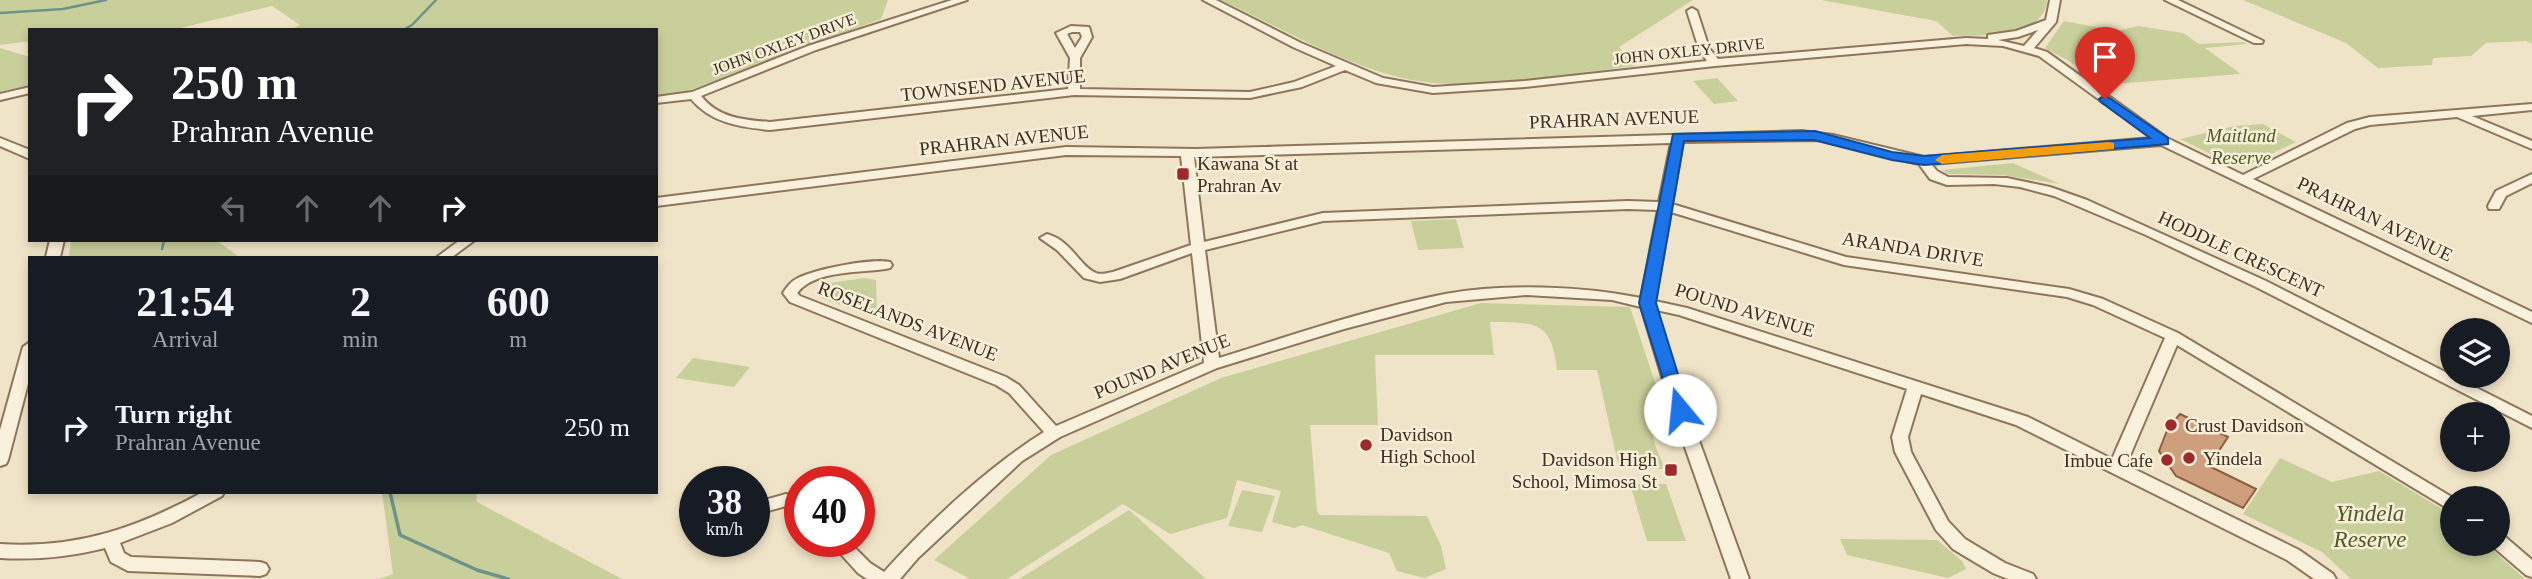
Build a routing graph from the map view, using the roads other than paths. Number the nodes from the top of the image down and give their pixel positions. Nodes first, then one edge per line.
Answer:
1 (962, 0) edge
2 (1208, 0) edge
3 (2055, 0) edge
4 (2170, 0) edge
5 (1692, 11) dead end
6 (2051, 22) junction
7 (1966, 41) junction
8 (2258, 41) dead end
9 (2028, 48) junction
10 (1075, 58) dead end
11 (1715, 63) junction
12 (1343, 67) junction
13 (28, 90) edge
14 (1074, 92) junction
15 (694, 94) junction
16 (0, 97) edge
17 (658, 100) edge
18 (2532, 107) edge
19 (2459, 114) junction
20 (1678, 137) junction
21 (2163, 141) junction
22 (0, 142) edge
23 (2532, 145) edge
24 (1187, 153) junction
25 (28, 154) edge
26 (1924, 161) junction
27 (2532, 178) edge
28 (2244, 179) junction
29 (658, 202) edge
30 (1665, 206) junction
31 (2494, 206) dead end
32 (1047, 238) dead end
33 (465, 242) edge
34 (1197, 248) junction
35 (445, 256) edge
36 (884, 265) dead end
37 (1647, 303) junction
38 (2532, 318) edge
39 (2173, 336) junction
40 (28, 355) edge
41 (1212, 365) junction
42 (1915, 387) junction
43 (2532, 423) edge
44 (1054, 433) junction
45 (0, 460) edge
46 (2117, 467) junction
47 (213, 494) edge
48 (2440, 498) edge
49 (110, 540) junction
50 (0, 551) edge
51 (2510, 551) edge
52 (853, 557) edge
53 (260, 569) dead end
54 (2532, 570) edge
55 (1994, 574) edge
56 (881, 579) edge
57 (889, 579) edge
58 (1740, 579) edge
59 (2026, 579) edge
60 (2327, 579) edge

1 - 15 street, JOHN OXLEY DRIVE
2 - 12 street, JOHN OXLEY DRIVE
3 - 6 street
4 - 8 street
5 - 11 street
6 - 7 street
6 - 9 street
7 - 9 street, JOHN OXLEY DRIVE
7 - 11 street, JOHN OXLEY DRIVE
9 - 21 street, JOHN OXLEY DRIVE
10 - 14 street
11 - 12 street, JOHN OXLEY DRIVE
12 - 14 street, TOWNSEND AVENUE
13 - 16 street
14 - 15 street, TOWNSEND AVENUE
15 - 17 street, JOHN OXLEY DRIVE
18 - 19 street
19 - 23 street
19 - 28 street
20 - 24 street, PRAHRAN AVENUE
20 - 26 street, PRAHRAN AVENUE
20 - 30 street
21 - 26 street, PRAHRAN AVENUE
21 - 28 street, PRAHRAN AVENUE
22 - 25 street
24 - 29 street, PRAHRAN AVENUE
24 - 34 street
26 - 43 street, HODDLE CRESCENT
27 - 31 street
28 - 38 street, PRAHRAN AVENUE
30 - 34 street, ARANDA DRIVE
30 - 37 street
30 - 39 street, ARANDA DRIVE
32 - 34 street, ARANDA DRIVE
33 - 35 street
34 - 41 street
36 - 44 street, ROSELANDS AVENUE
37 - 41 street, POUND AVENUE
37 - 42 street, POUND AVENUE
37 - 58 street
39 - 46 street
39 - 48 street, ARANDA DRIVE
40 - 45 street
41 - 44 street, POUND AVENUE
42 - 46 street, POUND AVENUE
42 - 55 street
44 - 57 street, POUND AVENUE
46 - 60 street, POUND AVENUE
47 - 49 street
49 - 50 street
49 - 53 street
51 - 54 street
52 - 56 street
55 - 59 street

